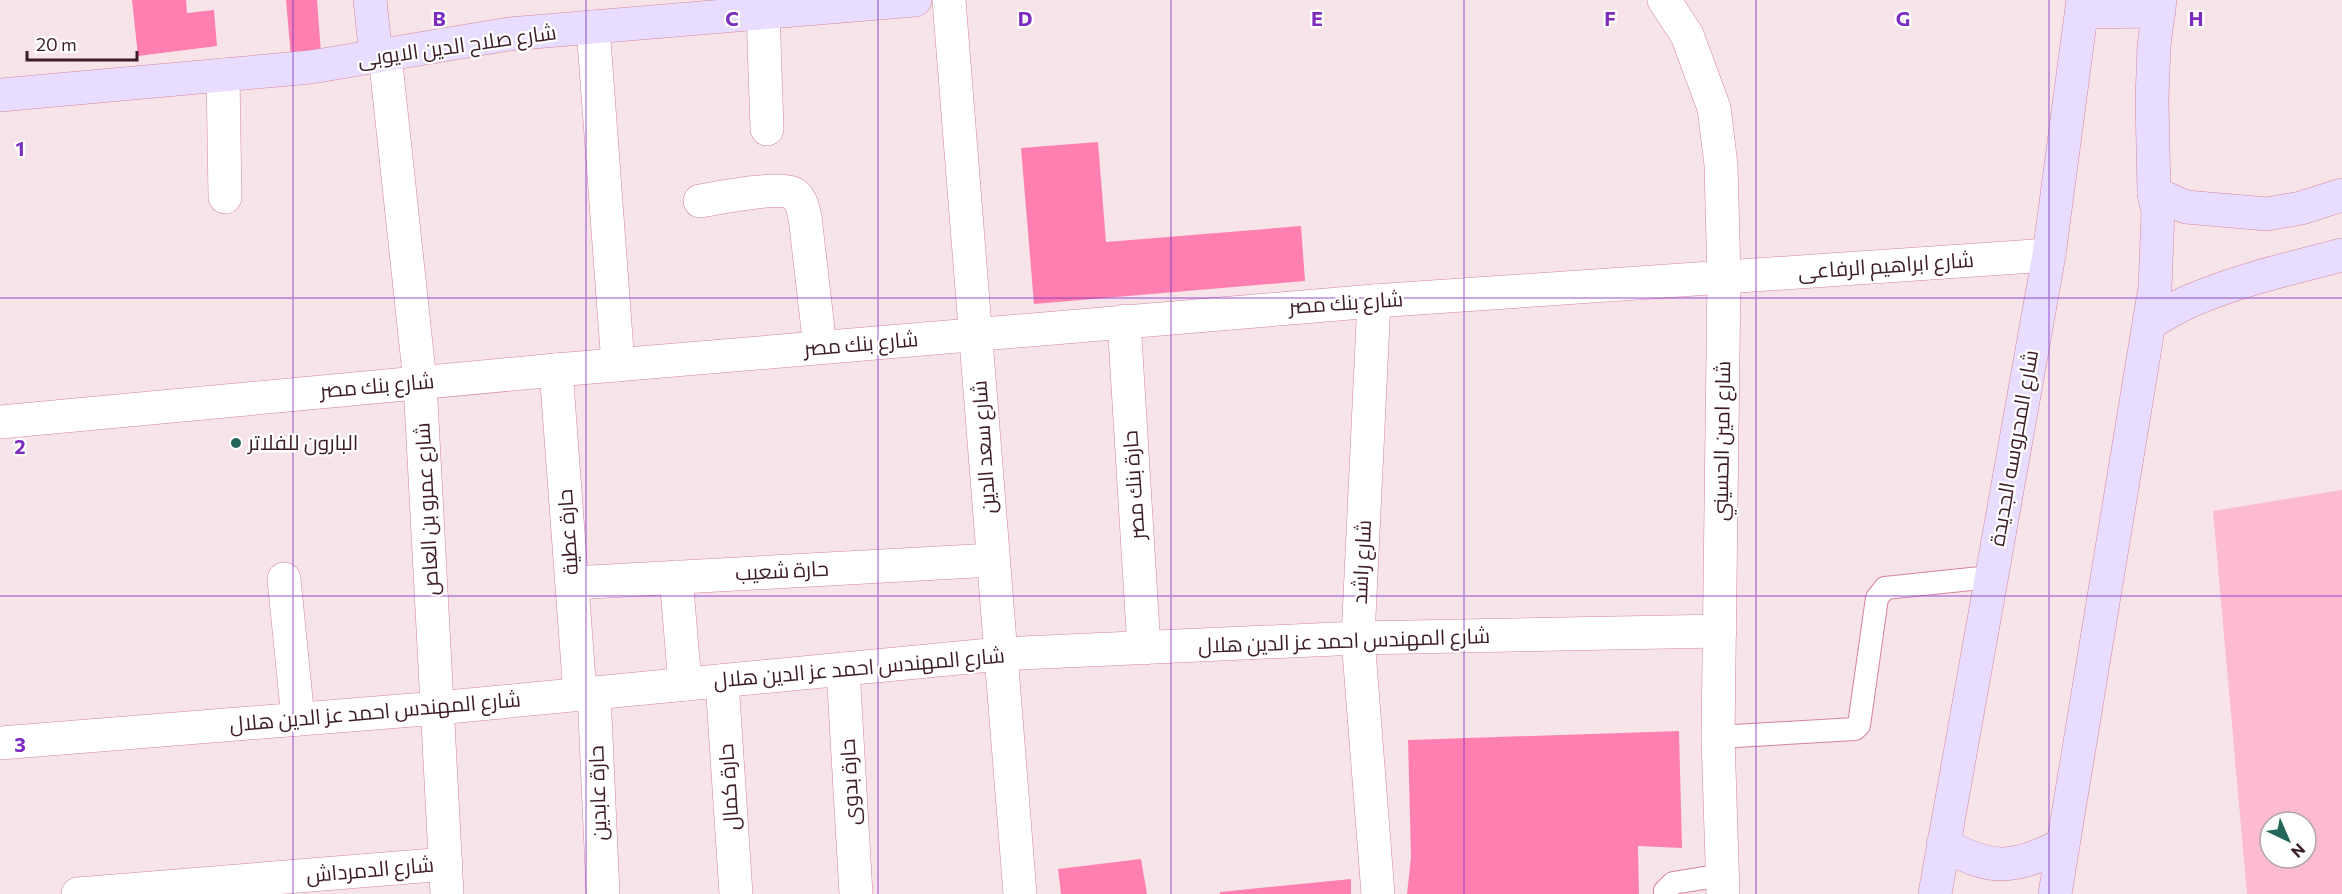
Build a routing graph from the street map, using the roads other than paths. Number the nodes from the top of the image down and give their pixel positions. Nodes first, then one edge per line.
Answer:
1 (370, 0) edge
2 (915, 0) edge
3 (949, 0) edge
4 (1664, 0) edge
5 (2083, 6) edge
6 (2160, 6) edge
7 (763, 12) junction
8 (593, 27) junction
9 (380, 55) junction
10 (223, 75) junction
11 (0, 95) edge
12 (766, 129) dead end
13 (2154, 193) junction
14 (2342, 195) edge
15 (225, 197) dead end
16 (700, 201) dead end
17 (2049, 255) junction
18 (2342, 255) edge
19 (1724, 278) junction
20 (1374, 301) junction
21 (1124, 321) junction
22 (2149, 323) junction
23 (975, 334) junction
24 (820, 347) junction
25 (618, 365) junction
26 (556, 370) junction
27 (420, 382) junction
28 (0, 422) edge
29 (993, 560) junction
30 (676, 576) junction
31 (1990, 577) junction
32 (284, 579) dead end
33 (572, 583) junction
34 (1720, 631) junction
35 (1358, 638) junction
36 (1144, 648) junction
37 (1000, 654) junction
38 (843, 669) junction
39 (722, 681) junction
40 (685, 684) junction
41 (587, 694) junction
42 (438, 708) junction
43 (298, 719) junction
44 (1718, 737) junction
45 (0, 743) edge
46 (1943, 844) junction
47 (2062, 845) junction
48 (446, 879) edge
49 (1723, 884) edge
50 (78, 894) edge
51 (603, 894) edge
52 (736, 894) edge
53 (856, 894) edge
54 (1020, 894) edge
55 (1378, 894) edge
56 (1665, 894) edge
57 (1935, 894) edge
58 (2055, 894) edge

1 - 9 main road
2 - 7 main road, شارع صلاح الدين الايوبى
3 - 23 street, شارع سعد الدين
4 - 19 street, شارع امين الحسيني
5 - 6 main road
5 - 17 main road, شارع المحروسه الجديدة
6 - 13 main road
7 - 8 main road, شارع صلاح الدين الايوبى
7 - 12 street
8 - 9 main road, شارع صلاح الدين الايوبى
8 - 25 street
9 - 10 main road, شارع صلاح الدين الايوبى
9 - 27 street, شارع عمرو بن العاص
10 - 11 main road, شارع صلاح الدين الايوبى
10 - 15 street
13 - 14 main road
13 - 22 main road
16 - 24 street
17 - 19 street, شارع ابراهيم الرفاعى
17 - 31 main road, شارع المحروسه الجديدة
18 - 22 main road
19 - 20 street, شارع بنك مصر
19 - 34 street, شارع امين الحسيني
20 - 21 street, شارع بنك مصر
20 - 35 street, شارع راشد
21 - 23 street, شارع بنك مصر
21 - 36 street, حارة بنك مصر
22 - 47 main road
23 - 24 street, شارع بنك مصر
23 - 29 street, شارع سعد الدين
24 - 25 street, شارع بنك مصر
25 - 26 street, شارع بنك مصر
26 - 27 street, شارع بنك مصر
26 - 33 street, حارة عطية
27 - 28 street, شارع بنك مصر
27 - 42 street, شارع عمرو بن العاص
29 - 30 street, حارة شعيب
29 - 37 street, شارع سعد الدين
30 - 33 street, حارة شعيب
30 - 40 street
31 - 44 lane
31 - 46 main road, شارع المحروسه الجديدة
32 - 43 street
33 - 41 street, حارة عطية
34 - 35 street, شارع المهندس احمد عز الدين هلال
34 - 44 street, شارع امين الحسيني
35 - 36 street, شارع المهندس احمد عز الدين هلال
35 - 55 street, شارع راشد
36 - 37 street, شارع المهندس احمد عز الدين هلال
37 - 38 street, شارع المهندس احمد عز الدين هلال
37 - 54 street, شارع سعد الدين
38 - 39 street, شارع المهندس احمد عز الدين هلال
38 - 53 street, حارة بدوى
39 - 40 street, شارع المهندس احمد عز الدين هلال
39 - 52 street, حارة كمال
40 - 41 street, شارع المهندس احمد عز الدين هلال
41 - 42 street, شارع المهندس احمد عز الدين هلال
41 - 51 street, حارة عابدين
42 - 43 street, شارع المهندس احمد عز الدين هلال
42 - 48 street, شارع عمرو بن العاص
43 - 45 street, شارع المهندس احمد عز الدين هلال
44 - 49 street, شارع امين الحسيني
46 - 47 main road
46 - 57 main road, شارع المحروسه الجديدة
47 - 58 main road
48 - 50 street, شارع الدمرداش
49 - 56 lane

